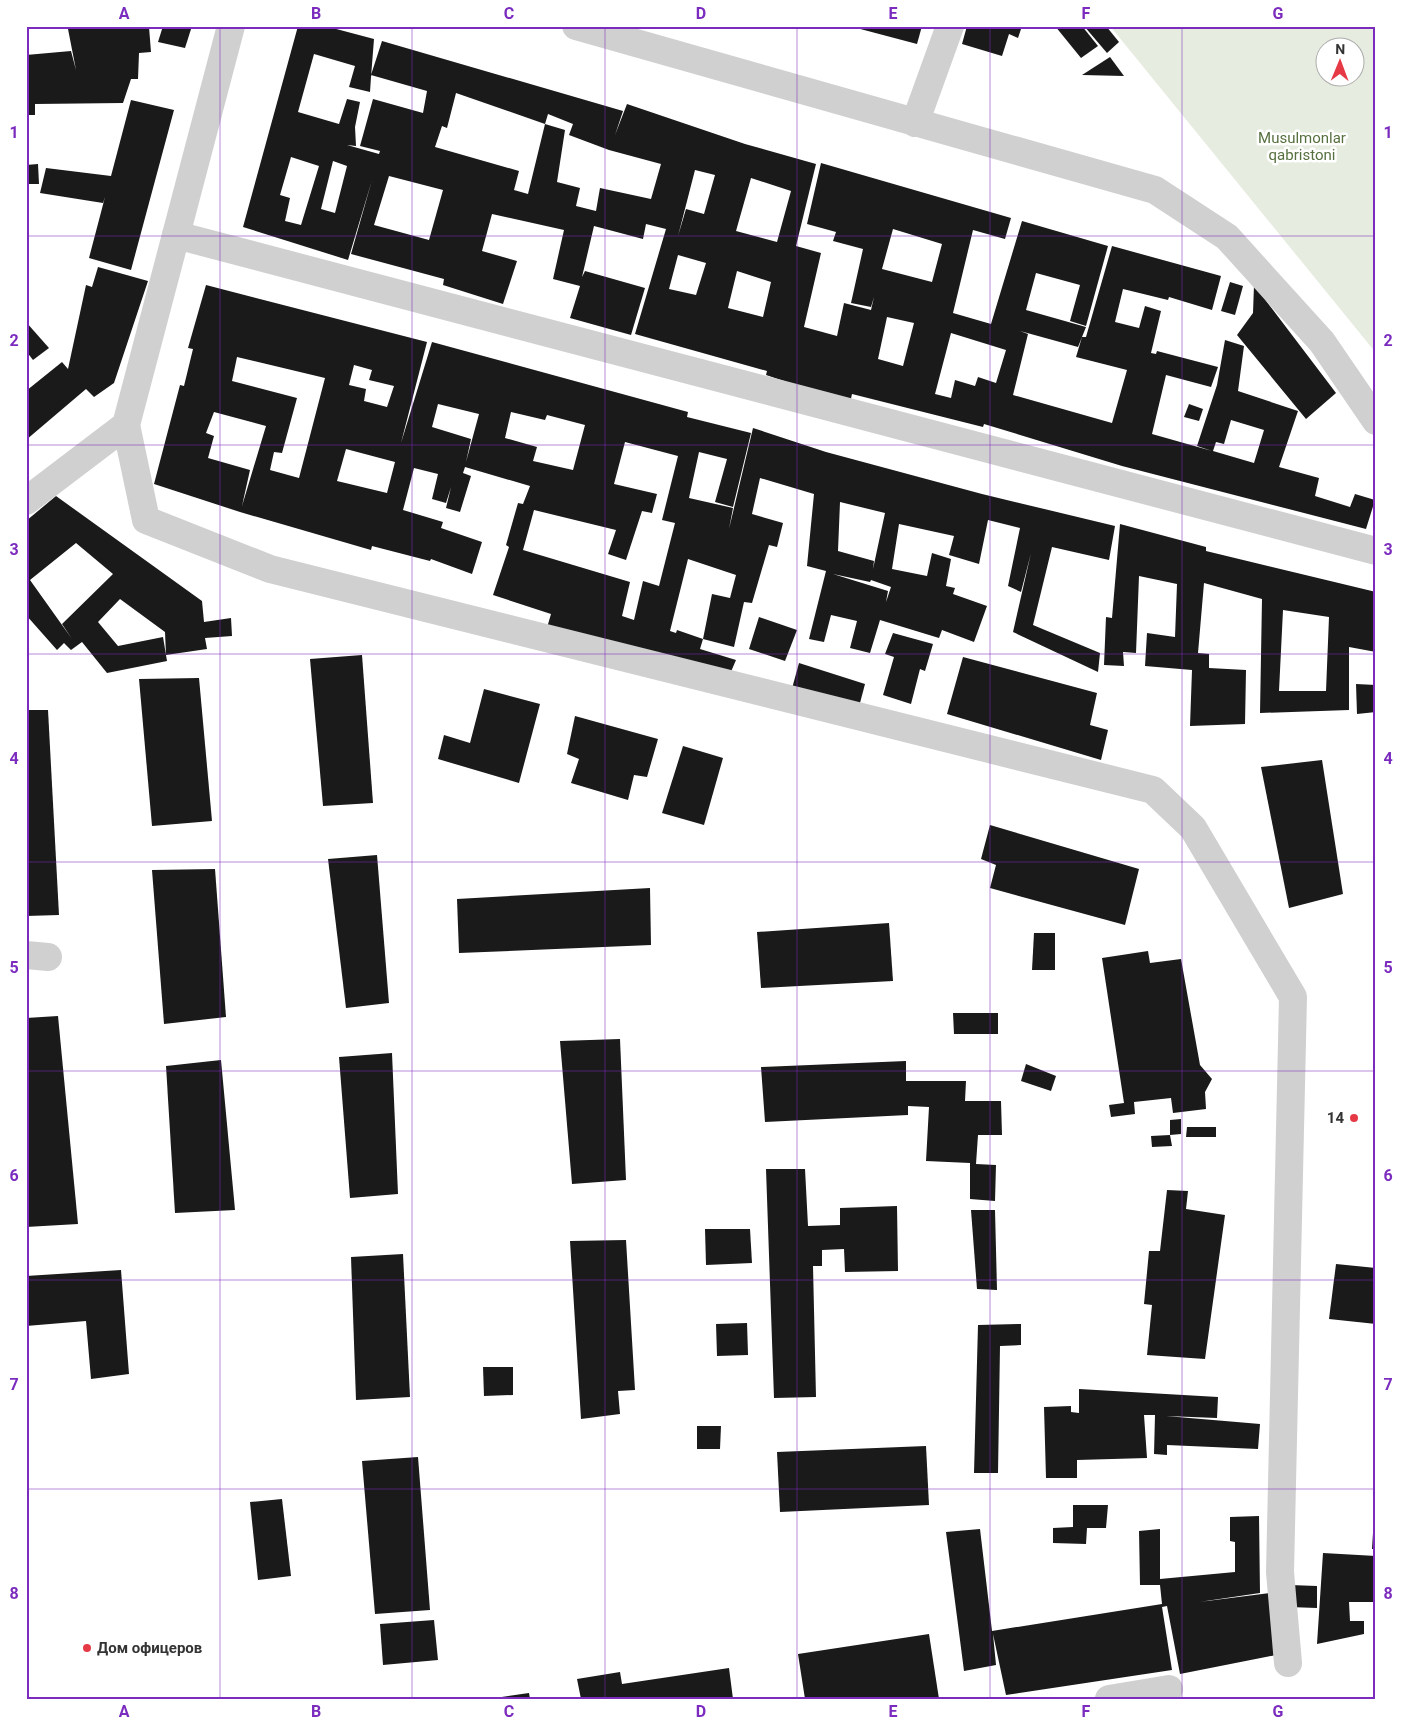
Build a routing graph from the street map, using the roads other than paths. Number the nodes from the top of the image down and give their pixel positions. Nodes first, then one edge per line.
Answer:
1 (231, 26) edge
2 (576, 26) edge
3 (950, 26) edge
4 (915, 123) junction
5 (176, 235) junction
6 (1376, 421) edge
7 (126, 425) junction
8 (26, 501) edge
9 (1376, 551) edge
10 (1288, 1663) dead end
11 (1169, 1688) dead end
12 (1109, 1699) edge

1 - 5 street
2 - 4 street
3 - 4 street
4 - 6 street
5 - 7 street
5 - 9 street
7 - 8 street
7 - 10 street
11 - 12 street

